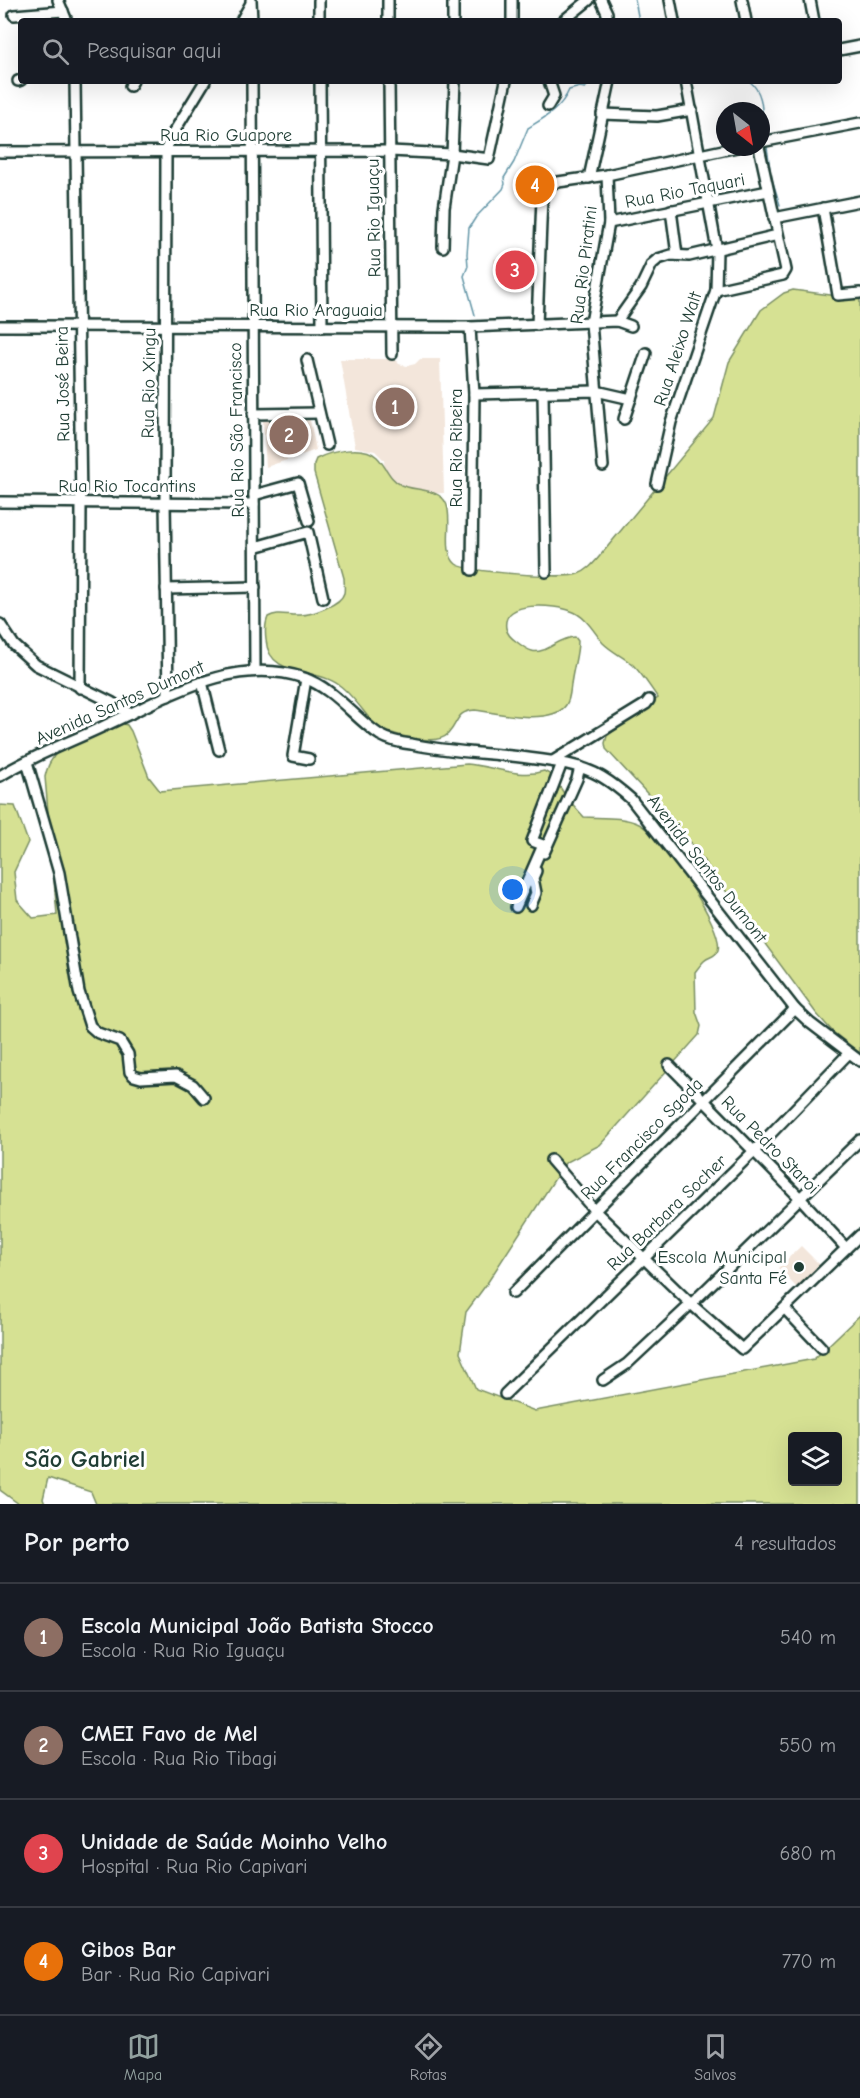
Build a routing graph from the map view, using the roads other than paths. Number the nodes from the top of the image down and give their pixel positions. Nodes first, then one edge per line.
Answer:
1 (58, 0) edge
2 (319, 0) edge
3 (388, 0) edge
4 (453, 0) edge
5 (512, 0) edge
6 (589, 0) edge
7 (601, 0) edge
8 (670, 0) edge
9 (742, 0) edge
10 (810, 0) edge
11 (251, 2) edge
12 (63, 11) junction
13 (14, 15) dead end
14 (66, 18) edge
15 (243, 18) edge
16 (252, 18) edge
17 (319, 18) edge
18 (388, 18) edge
19 (453, 18) edge
20 (512, 18) edge
21 (567, 18) edge
22 (607, 18) edge
23 (673, 18) edge
24 (745, 18) edge
25 (813, 18) edge
26 (860, 46) edge
27 (842, 49) edge
28 (75, 84) edge
29 (202, 84) edge
30 (252, 84) edge
31 (320, 84) edge
32 (389, 84) edge
33 (455, 84) edge
34 (505, 84) edge
35 (550, 84) edge
36 (609, 84) edge
37 (687, 84) edge
38 (548, 106) dead end
39 (692, 110) junction
40 (602, 114) junction
41 (860, 123) edge
42 (770, 140) edge
43 (166, 151) junction
44 (390, 151) junction
45 (716, 151) edge
46 (0, 152) edge
47 (76, 152) junction
48 (252, 152) junction
49 (320, 152) junction
50 (452, 154) junction
51 (700, 154) junction
52 (761, 156) edge
53 (607, 176) junction
54 (589, 178) junction
55 (768, 191) junction
56 (860, 201) edge
57 (710, 202) junction
58 (823, 208) junction
59 (671, 210) junction
60 (774, 218) junction
61 (609, 223) junction
62 (778, 235) junction
63 (443, 247) dead end
64 (717, 250) junction
65 (677, 255) junction
66 (716, 290) junction
67 (860, 293) edge
68 (616, 321) junction
69 (591, 323) junction
70 (537, 325) junction
71 (0, 326) edge
72 (79, 326) junction
73 (165, 326) junction
74 (631, 326) dead end
75 (253, 327) junction
76 (322, 327) junction
77 (392, 327) junction
78 (470, 327) junction
79 (646, 353) dead end
80 (392, 354) dead end
81 (307, 360) dead end
82 (596, 391) junction
83 (543, 393) junction
84 (474, 394) junction
85 (631, 399) junction
86 (319, 413) junction
87 (253, 414) junction
88 (624, 419) dead end
89 (327, 445) dead end
90 (603, 466) dead end
91 (657, 484) dead end
92 (254, 500) junction
93 (0, 502) edge
94 (165, 502) junction
95 (81, 503) junction
96 (309, 521) dead end
97 (255, 547) junction
98 (472, 570) dead end
99 (546, 572) dead end
100 (255, 587) junction
101 (166, 589) junction
102 (323, 598) dead end
103 (0, 624) edge
104 (255, 671) junction
105 (306, 679) junction
106 (202, 682) junction
107 (81, 687) junction
108 (168, 696) junction
109 (649, 700) dead end
110 (130, 714) junction
111 (219, 750) dead end
112 (309, 759) dead end
113 (27, 762) junction
114 (557, 762) junction
115 (579, 767) junction
116 (0, 777) edge
117 (531, 905) dead end
118 (516, 907) dead end
119 (795, 1009) junction
120 (849, 1053) junction
121 (860, 1061) edge
122 (669, 1065) dead end
123 (204, 1098) dead end
124 (703, 1101) junction
125 (860, 1140) edge
126 (753, 1152) junction
127 (551, 1160) dead end
128 (800, 1198) junction
129 (595, 1211) junction
130 (860, 1235) edge
131 (846, 1248) junction
132 (644, 1259) junction
133 (513, 1293) dead end
134 (692, 1304) junction
135 (785, 1309) junction
136 (822, 1347) dead end
137 (603, 1380) dead end
138 (505, 1394) dead end

1 - 12 street
2 - 17 street
3 - 18 street
4 - 19 street
5 - 20 street
6 - 21 street
7 - 22 street
8 - 23 street
9 - 24 street
10 - 25 street
11 - 15 street
11 - 16 street
12 - 13 street
12 - 14 street
26 - 27 street
28 - 47 street, Rua José Beira
29 - 43 street, Rua Rio Xingu
30 - 48 street, Rua Rio São Francisco
31 - 49 street
32 - 44 street, Rua Rio Iguaçu
33 - 50 street
34 - 50 street, Rua Rio Guapore
35 - 38 street
36 - 40 street
37 - 39 street, Rua Aleixo Walt
39 - 40 street
39 - 51 street, Rua Aleixo Walt
40 - 54 street
41 - 42 street
43 - 47 street, Rua Rio Guapore
43 - 48 street, Rua Rio Guapore
43 - 73 street, Rua Rio Xingu
44 - 49 street, Rua Rio Guapore
44 - 50 street, Rua Rio Guapore
44 - 77 street, Rua Rio Iguaçu
45 - 51 street
46 - 47 street, Rua Rio Guapore
47 - 72 street, Rua José Beira
48 - 49 street, Rua Rio Guapore
48 - 75 street, Rua Rio São Francisco
49 - 76 street
50 - 63 street
51 - 53 street
51 - 57 street, Rua Aleixo Walt
52 - 55 street
53 - 54 street
53 - 61 street, Rua Rio Piratini
54 - 70 street
55 - 57 street, Rua Rio Taquari
55 - 60 street
56 - 58 street
57 - 59 street, Rua Rio Taquari
57 - 64 street, Rua Aleixo Walt
58 - 60 street
58 - 67 street
59 - 61 street, Rua Rio Taquari
59 - 65 street
60 - 62 street
61 - 69 street, Rua Rio Piratini
62 - 64 street
62 - 66 street
64 - 65 street
64 - 66 street, Rua Aleixo Walt
65 - 68 street
66 - 91 street, Rua Aleixo Walt
68 - 69 street, Rua Rio Araguaia
68 - 74 street, Rua Rio Araguaia
69 - 70 street, Rua Rio Araguaia
69 - 82 street, Rua Rio Piratini
70 - 78 street, Rua Rio Araguaia
71 - 72 street, Rua Rio Araguaia
72 - 73 street, Rua Rio Araguaia
72 - 95 street, Rua José Beira
73 - 75 street, Rua Rio Araguaia
73 - 94 street, Rua Rio Xingu
75 - 76 street, Rua Rio Araguaia
75 - 87 street, Rua Rio São Francisco
76 - 77 street, Rua Rio Araguaia
77 - 78 street, Rua Rio Araguaia
77 - 80 street, Rua Rio Iguaçu
78 - 84 street, Rua Rio Ribeira
79 - 85 street
81 - 86 street
82 - 83 street
82 - 85 street
82 - 90 street, Rua Rio Piratini
83 - 84 street
83 - 99 street
84 - 98 street, Rua Rio Ribeira
85 - 88 street
86 - 87 street
86 - 89 street
87 - 92 street, Rua Rio São Francisco
92 - 94 street, Rua Rio Tocantins
92 - 96 street, Rua Rio Tocantins
92 - 97 street, Rua Rio São Francisco
93 - 95 street, Rua Rio Tocantins
94 - 95 street, Rua Rio Tocantins
94 - 101 street, Rua Rio Xingu
95 - 107 street, Rua José Beira
97 - 100 street, Rua Rio São Francisco
97 - 102 street
100 - 101 street
100 - 104 street, Rua Rio São Francisco
101 - 108 street, Rua Rio Xingu
103 - 107 street
104 - 105 street, Avenida Santos Dumont
104 - 106 street, Avenida Santos Dumont
105 - 112 street
105 - 114 street, Avenida Santos Dumont
106 - 108 street, Avenida Santos Dumont
106 - 111 street
107 - 110 street
108 - 110 street, Avenida Santos Dumont
109 - 114 street
110 - 113 street, Avenida Santos Dumont
113 - 116 street, Avenida Santos Dumont
113 - 123 street
114 - 115 street, Avenida Santos Dumont
114 - 118 street
115 - 117 street
115 - 119 street, Avenida Santos Dumont
119 - 120 street, Avenida Santos Dumont
119 - 124 street, Rua Francisco Sgoda
120 - 121 street, Avenida Santos Dumont
120 - 126 street, Rua Barbara Socher
122 - 124 street, Rua Pedro Staroi
124 - 126 street, Rua Pedro Staroi
124 - 129 street, Rua Francisco Sgoda
125 - 128 street
126 - 128 street, Rua Pedro Staroi
126 - 132 street, Rua Barbara Socher
127 - 129 street
128 - 131 street, Rua Pedro Staroi
128 - 134 street
129 - 132 street
129 - 133 street, Rua Francisco Sgoda
130 - 131 street
131 - 135 street
132 - 134 street
132 - 138 street, Rua Barbara Socher
134 - 135 street
134 - 137 street
135 - 136 street

